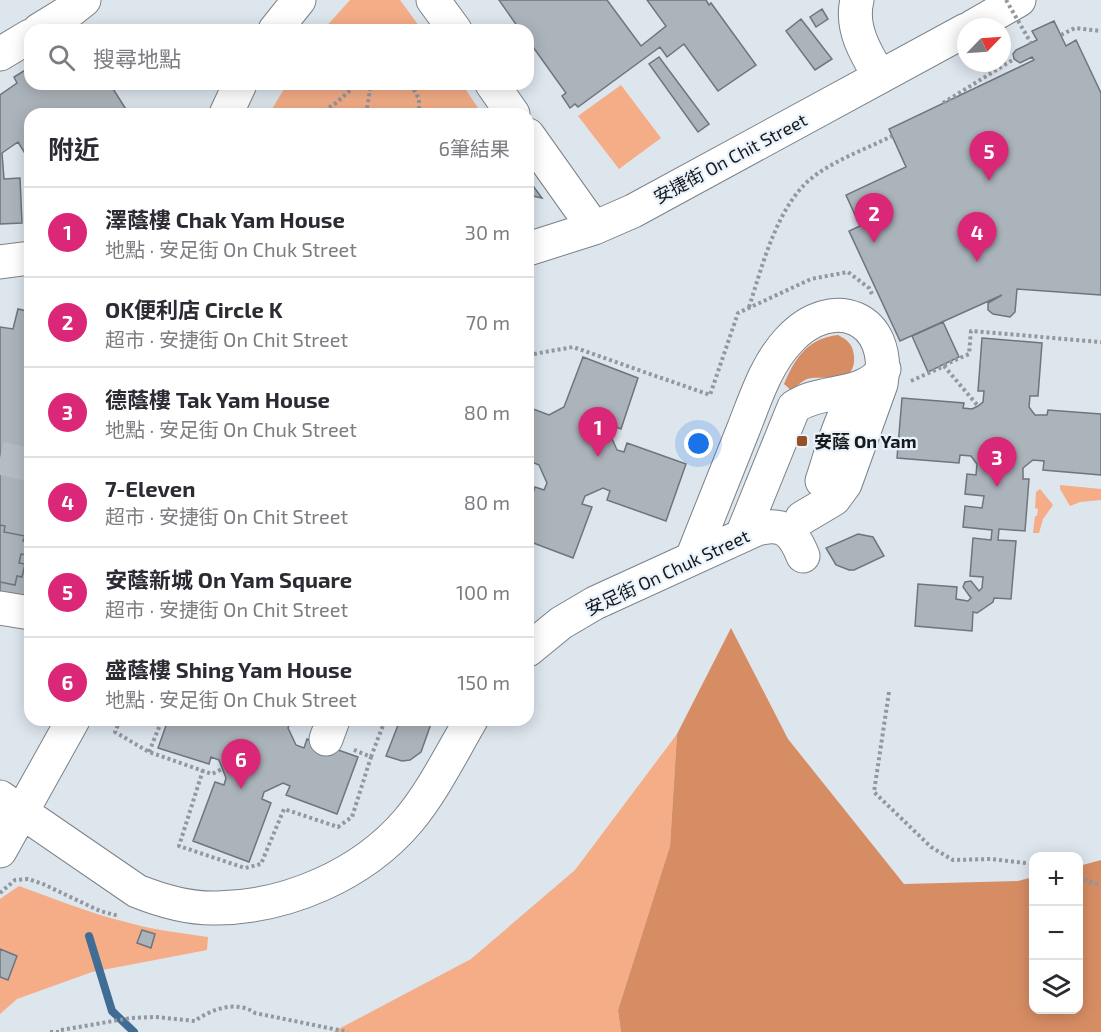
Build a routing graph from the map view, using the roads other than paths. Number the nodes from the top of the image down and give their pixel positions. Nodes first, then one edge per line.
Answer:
1 (299, 0) edge
2 (434, 0) edge
3 (857, 0) edge
4 (1019, 0) edge
5 (80, 11) edge
6 (988, 18) edge
7 (52, 24) edge
8 (279, 24) edge
9 (450, 24) edge
10 (957, 35) edge
11 (24, 40) edge
12 (0, 54) edge
13 (880, 77) junction
14 (237, 90) edge
15 (496, 90) edge
16 (229, 108) edge
17 (509, 108) edge
18 (534, 143) edge
19 (594, 228) junction
20 (534, 247) edge
21 (24, 259) edge
22 (0, 262) edge
23 (883, 379) junction
24 (781, 533) junction
25 (692, 558) junction
26 (0, 608) edge
27 (24, 613) edge
28 (534, 645) edge
29 (69, 726) edge
30 (467, 726) edge
31 (12, 805) edge
32 (0, 851) edge

1 - 8 street
2 - 9 street
3 - 13 street
4 - 6 street
5 - 7 street
10 - 13 street, 安捷街 On Chit Street
11 - 12 street
13 - 19 street, 安捷街 On Chit Street
14 - 16 street
15 - 17 street
18 - 19 street
19 - 20 street, 安捷街 On Chit Street
21 - 22 street
23 - 24 street, 安足街 On Chuk Street
23 - 24 street
23 - 25 street
24 - 25 street, 安足街 On Chuk Street
25 - 28 street, 安足街 On Chuk Street
26 - 27 street
29 - 31 street
30 - 31 street
31 - 32 street

